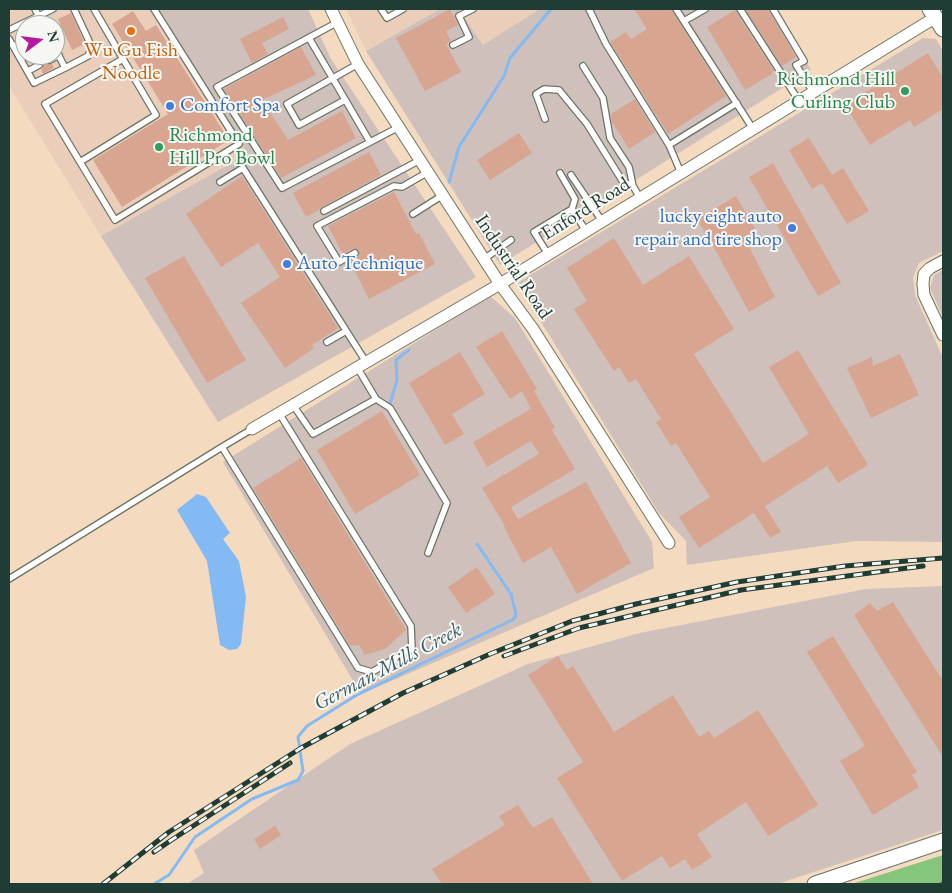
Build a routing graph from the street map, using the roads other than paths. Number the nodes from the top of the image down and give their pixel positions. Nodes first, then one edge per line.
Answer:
1 (53, 9) edge
2 (74, 9) edge
3 (103, 9) edge
4 (154, 9) edge
5 (331, 9) edge
6 (381, 9) edge
7 (403, 9) edge
8 (473, 9) edge
9 (589, 9) edge
10 (676, 9) edge
11 (705, 9) edge
12 (740, 9) edge
13 (773, 9) edge
14 (95, 11) edge
15 (40, 15) edge
16 (938, 17) edge
17 (684, 21) junction
18 (338, 22) junction
19 (309, 38) junction
20 (9, 39) edge
21 (453, 45) dead end
22 (13, 46) joint
23 (15, 49) edge
24 (123, 59) junction
25 (358, 64) junction
26 (25, 65) edge
27 (39, 65) dead end
28 (64, 65) edge
29 (584, 66) dead end
30 (66, 68) junction
31 (28, 71) junction
32 (332, 78) junction
33 (813, 92) junction
34 (345, 100) junction
35 (799, 101) junction
36 (736, 103) junction
37 (545, 119) dead end
38 (399, 127) junction
39 (753, 129) junction
40 (250, 137) junction
41 (370, 142) junction
42 (238, 144) junction
43 (669, 145) junction
44 (420, 160) junction
45 (80, 162) junction
46 (428, 172) junction
47 (560, 173) dead end
48 (681, 173) junction
49 (571, 175) dead end
50 (220, 182) dead end
51 (633, 186) junction
52 (443, 195) junction
53 (640, 198) junction
54 (572, 209) junction
55 (324, 211) dead end
56 (413, 214) dead end
57 (602, 221) junction
58 (586, 231) junction
59 (511, 240) dead end
60 (355, 253) dead end
61 (548, 254) junction
62 (484, 259) junction
63 (943, 261) edge
64 (500, 284) junction
65 (346, 330) junction
66 (943, 335) edge
67 (327, 342) dead end
68 (361, 365) junction
69 (376, 399) junction
70 (293, 405) junction
71 (279, 413) junction
72 (252, 429) joint
73 (222, 447) junction
74 (669, 543) dead end
75 (428, 553) dead end
76 (9, 579) edge
77 (943, 841) edge
78 (815, 884) edge

1 - 15 lane
2 - 30 lane
3 - 14 lane
4 - 42 lane
5 - 18 street, Industrial Road
6 - 7 lane
8 - 21 lane
9 - 43 lane
10 - 17 lane
11 - 17 lane
12 - 35 lane
13 - 33 lane
14 - 24 lane
16 - 33 street, Enford Road
17 - 36 lane
18 - 19 lane
18 - 25 street, Industrial Road
19 - 32 lane
19 - 40 lane
20 - 22 lane
22 - 23 lane
24 - 45 lane
24 - 45 lane
25 - 32 lane
25 - 38 street, Industrial Road
26 - 31 lane
27 - 31 lane
28 - 30 lane
29 - 51 lane
30 - 31 lane
32 - 34 lane
32 - 34 lane
33 - 35 street, Enford Road
34 - 41 lane
35 - 39 street, Enford Road
36 - 39 lane
36 - 43 lane
37 - 51 lane
38 - 41 lane
38 - 44 street, Industrial Road
39 - 48 street, Enford Road
40 - 41 lane
40 - 42 lane
42 - 45 lane
43 - 48 lane
44 - 46 street, Industrial Road
44 - 55 lane
46 - 52 street, Industrial Road
46 - 60 lane
47 - 54 lane
48 - 53 street, Enford Road
49 - 57 lane
50 - 65 lane
51 - 53 lane
52 - 56 lane
52 - 62 street, Industrial Road
53 - 57 street, Enford Road
54 - 58 lane
54 - 61 lane
57 - 58 street, Enford Road
58 - 61 street, Enford Road
59 - 62 lane
61 - 64 street, Enford Road
62 - 64 street, Industrial Road
63 - 66 street
64 - 68 street, Enford Road
64 - 74 street, Industrial Road
65 - 67 lane
65 - 68 lane
68 - 69 lane
68 - 70 street, Enford Road
69 - 70 lane
69 - 75 lane
70 - 71 street, Enford Road
71 - 72 street, Enford Road
71 - 73 lane
72 - 73 lane
73 - 76 lane
77 - 78 street

